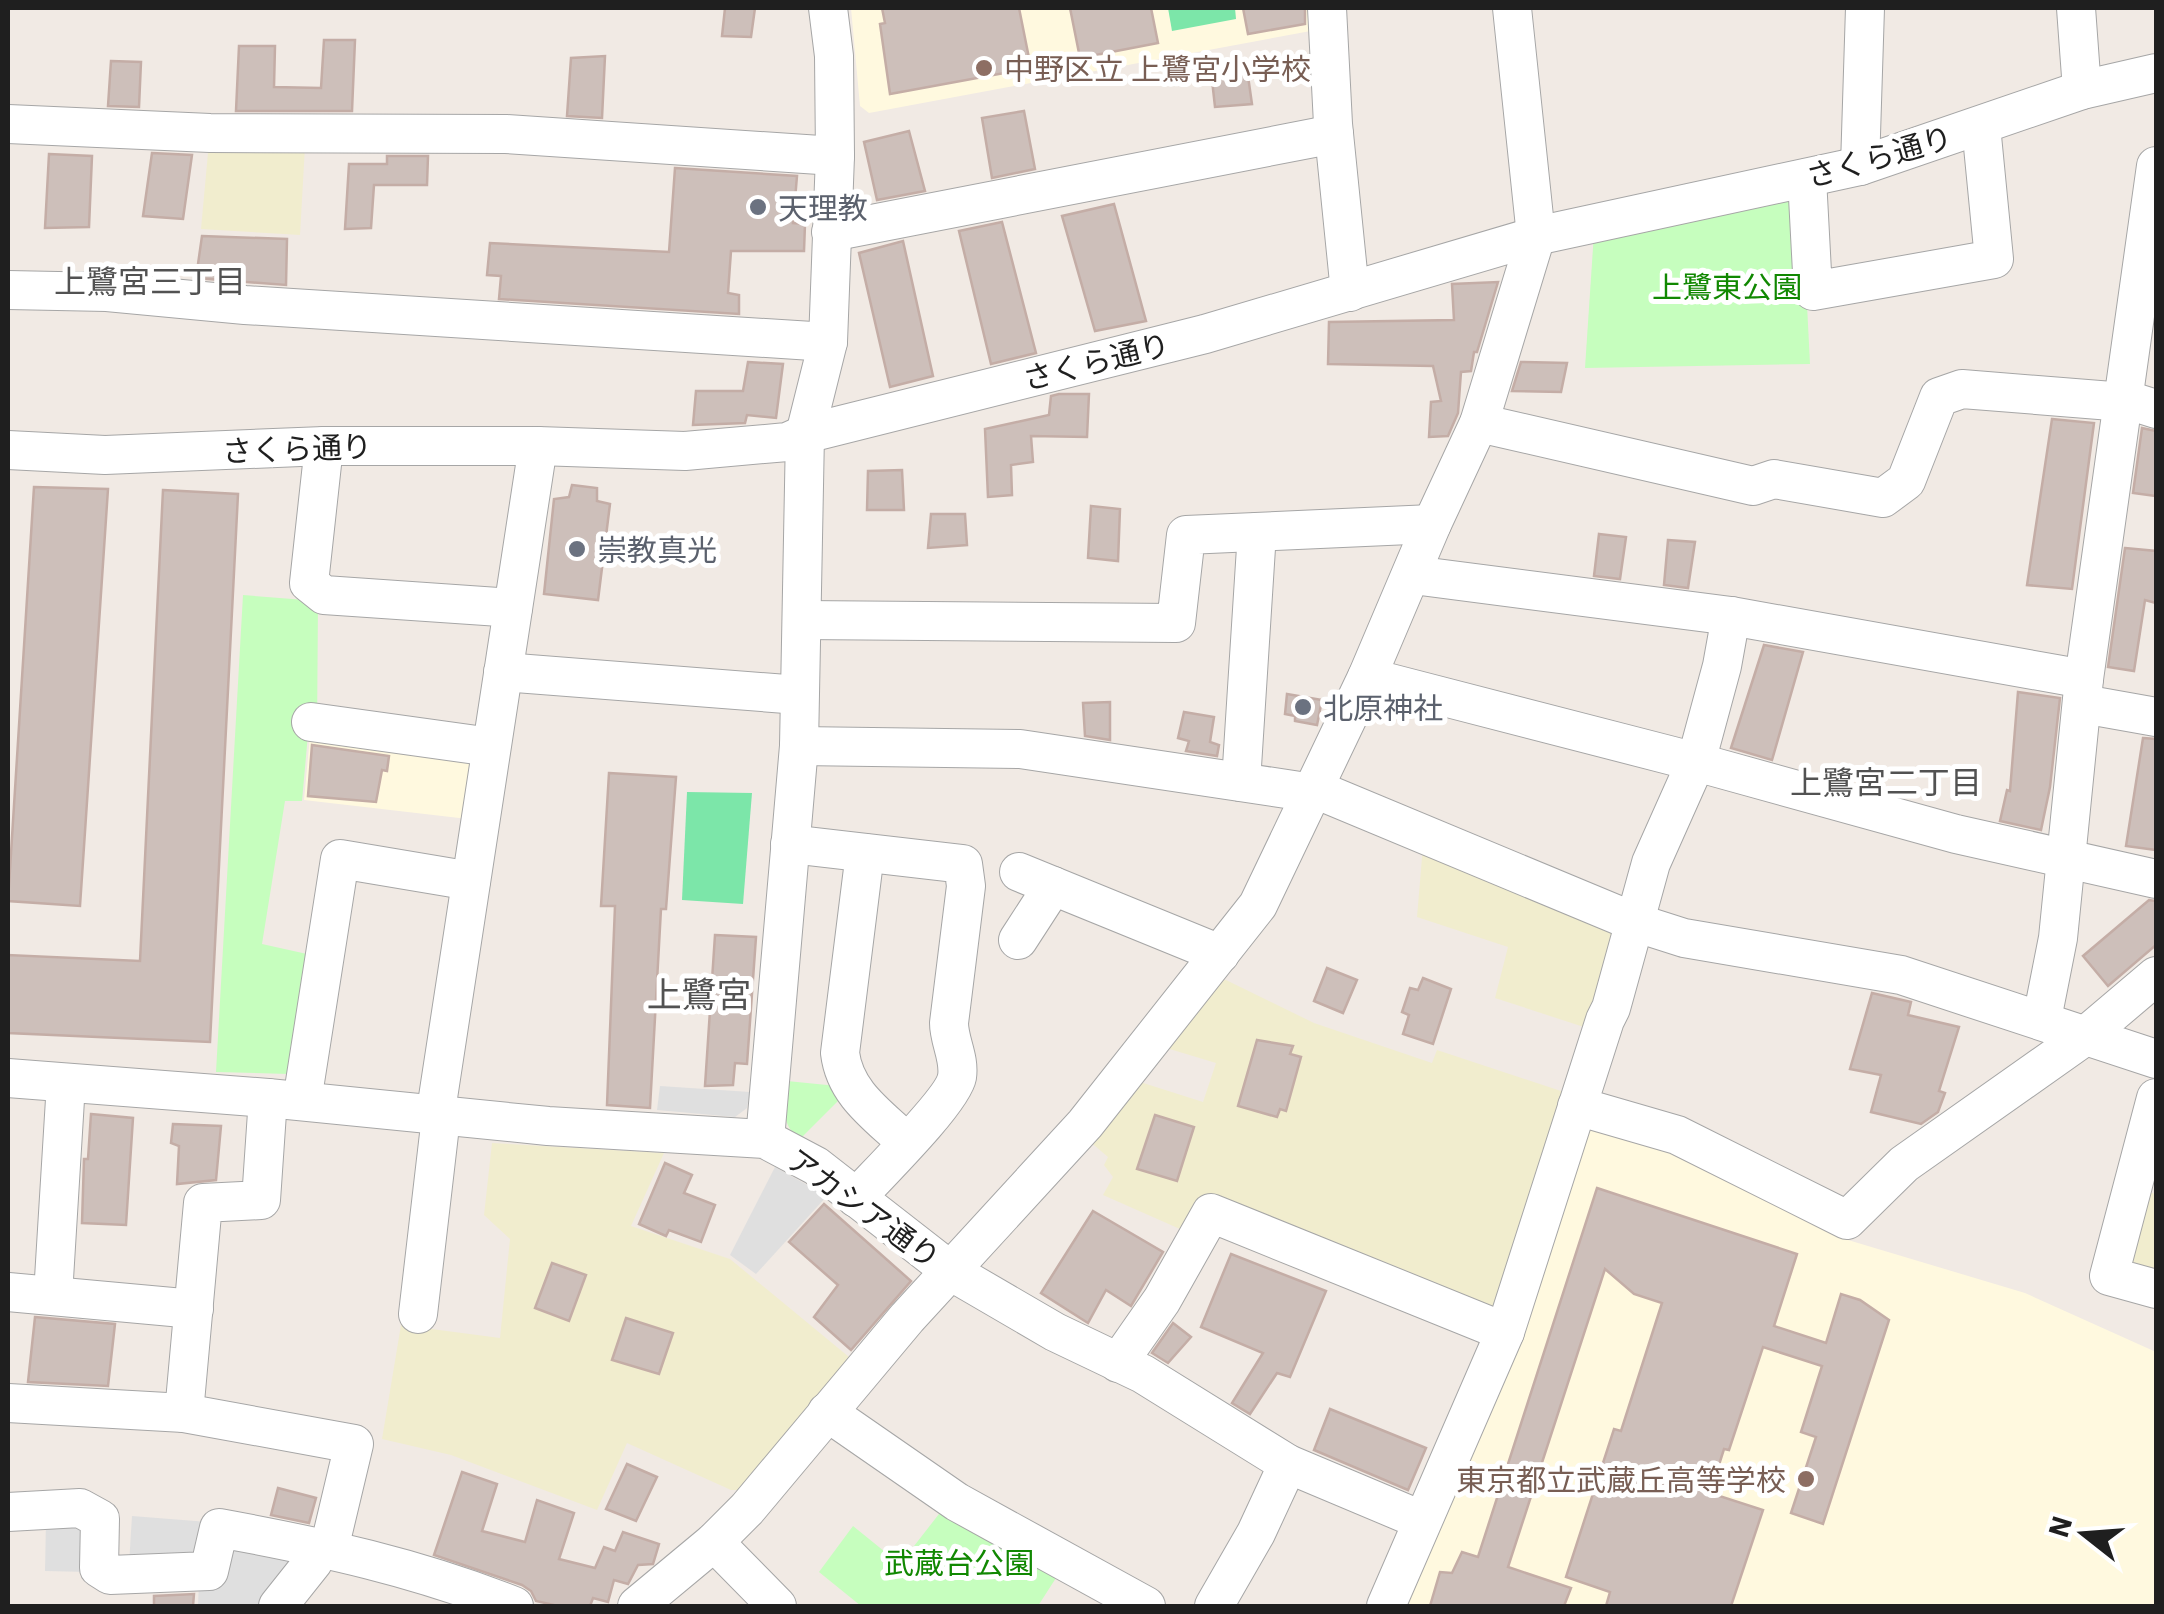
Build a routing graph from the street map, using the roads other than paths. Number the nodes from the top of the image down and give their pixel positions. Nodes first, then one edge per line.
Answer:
1 (828, 8) edge
2 (1327, 8) edge
3 (1512, 8) edge
4 (1865, 8) edge
5 (2076, 8) edge
6 (2156, 73) edge
7 (2082, 90) junction
8 (8, 124) edge
9 (1980, 126) junction
10 (1334, 134) junction
11 (835, 156) junction
12 (1860, 166) junction
13 (2156, 166) edge
14 (1807, 178) junction
15 (831, 232) junction
16 (1536, 236) junction
17 (8, 290) edge
18 (1350, 292) junction
19 (828, 342) junction
20 (2139, 406) edge
21 (1479, 423) junction
22 (804, 434) junction
23 (324, 446) junction
24 (538, 446) junction
25 (8, 450) edge
26 (1432, 524) junction
27 (1257, 532) junction
28 (1413, 575) junction
29 (513, 608) junction
30 (1732, 616) junction
31 (802, 620) junction
32 (503, 672) junction
33 (1367, 677) junction
34 (2084, 692) junction
35 (799, 695) junction
36 (2156, 717) edge
37 (311, 722) dead end
38 (799, 746) junction
39 (492, 747) junction
40 (1696, 762) junction
41 (1241, 782) junction
42 (1314, 791) junction
43 (790, 844) junction
44 (864, 853) junction
45 (2067, 858) junction
46 (2156, 878) edge
47 (471, 881) junction
48 (1637, 923) junction
49 (1018, 940) dead end
50 (1220, 954) junction
51 (2156, 976) edge
52 (2042, 1019) junction
53 (2084, 1037) junction
54 (2156, 1059) edge
55 (8, 1078) edge
56 (66, 1083) junction
57 (2156, 1098) edge
58 (285, 1100) junction
59 (1577, 1106) junction
60 (438, 1117) junction
61 (765, 1138) junction
62 (906, 1142) junction
63 (856, 1198) junction
64 (952, 1272) junction
65 (2156, 1289) edge
66 (8, 1292) edge
67 (53, 1295) junction
68 (194, 1309) junction
69 (418, 1314) dead end
70 (1506, 1332) junction
71 (1118, 1363) junction
72 (8, 1403) edge
73 (827, 1412) junction
74 (184, 1413) junction
75 (1288, 1464) junction
76 (8, 1512) edge
77 (1422, 1520) junction
78 (714, 1542) junction
79 (324, 1548) junction
80 (1121, 1601) edge
81 (278, 1606) edge
82 (514, 1606) edge
83 (639, 1606) edge
84 (777, 1606) edge
85 (1214, 1606) edge
86 (1386, 1606) edge

1 - 11 street
2 - 10 street
3 - 16 street
4 - 12 street
5 - 7 street
6 - 7 street, さくら通り
7 - 9 street, さくら通り
8 - 11 street
9 - 12 street, さくら通り
9 - 14 street
10 - 15 street
10 - 18 street
11 - 15 street
12 - 14 street, さくら通り
13 - 20 street
14 - 16 street, さくら通り
15 - 19 street
16 - 18 street, さくら通り
16 - 21 street
17 - 19 street
18 - 22 street, さくら通り
19 - 22 street
20 - 21 street
20 - 34 street
21 - 26 street
22 - 24 street, さくら通り
22 - 31 street
23 - 24 street, さくら通り
23 - 25 street, さくら通り
23 - 29 street
24 - 29 street
26 - 27 street
26 - 28 street
27 - 31 street
27 - 41 street
28 - 30 street
28 - 33 street
29 - 32 street
30 - 34 street
30 - 40 street
31 - 35 street
32 - 35 street
32 - 39 street
33 - 40 street
33 - 42 street
34 - 36 street
34 - 45 street
35 - 38 street
37 - 39 street
38 - 41 street
38 - 43 street
39 - 47 street
40 - 45 street
40 - 48 street
41 - 42 street
42 - 48 street
42 - 50 street
43 - 44 street
43 - 61 street
44 - 62 street
44 - 62 street
45 - 46 street
45 - 52 street
47 - 58 street
47 - 60 street
48 - 52 street
48 - 59 street
49 - 50 street
50 - 64 street
51 - 53 street
52 - 53 street
53 - 54 street
53 - 59 street
55 - 56 street, アカシア通り
56 - 58 street, アカシア通り
56 - 67 street
57 - 65 street
58 - 60 street, アカシア通り
58 - 68 street
59 - 70 street
60 - 61 street, アカシア通り
60 - 69 street
61 - 63 street, アカシア通り
62 - 63 street
63 - 64 street, アカシア通り
64 - 71 street, アカシア通り
64 - 73 street
66 - 67 street
67 - 68 street
68 - 74 street
70 - 71 street
70 - 77 street
71 - 75 street, アカシア通り
72 - 74 street
73 - 78 street
73 - 80 street
74 - 79 street
75 - 77 street, アカシア通り
75 - 85 street
76 - 79 street
77 - 86 street
78 - 83 street
78 - 84 street
79 - 81 street
79 - 82 street

